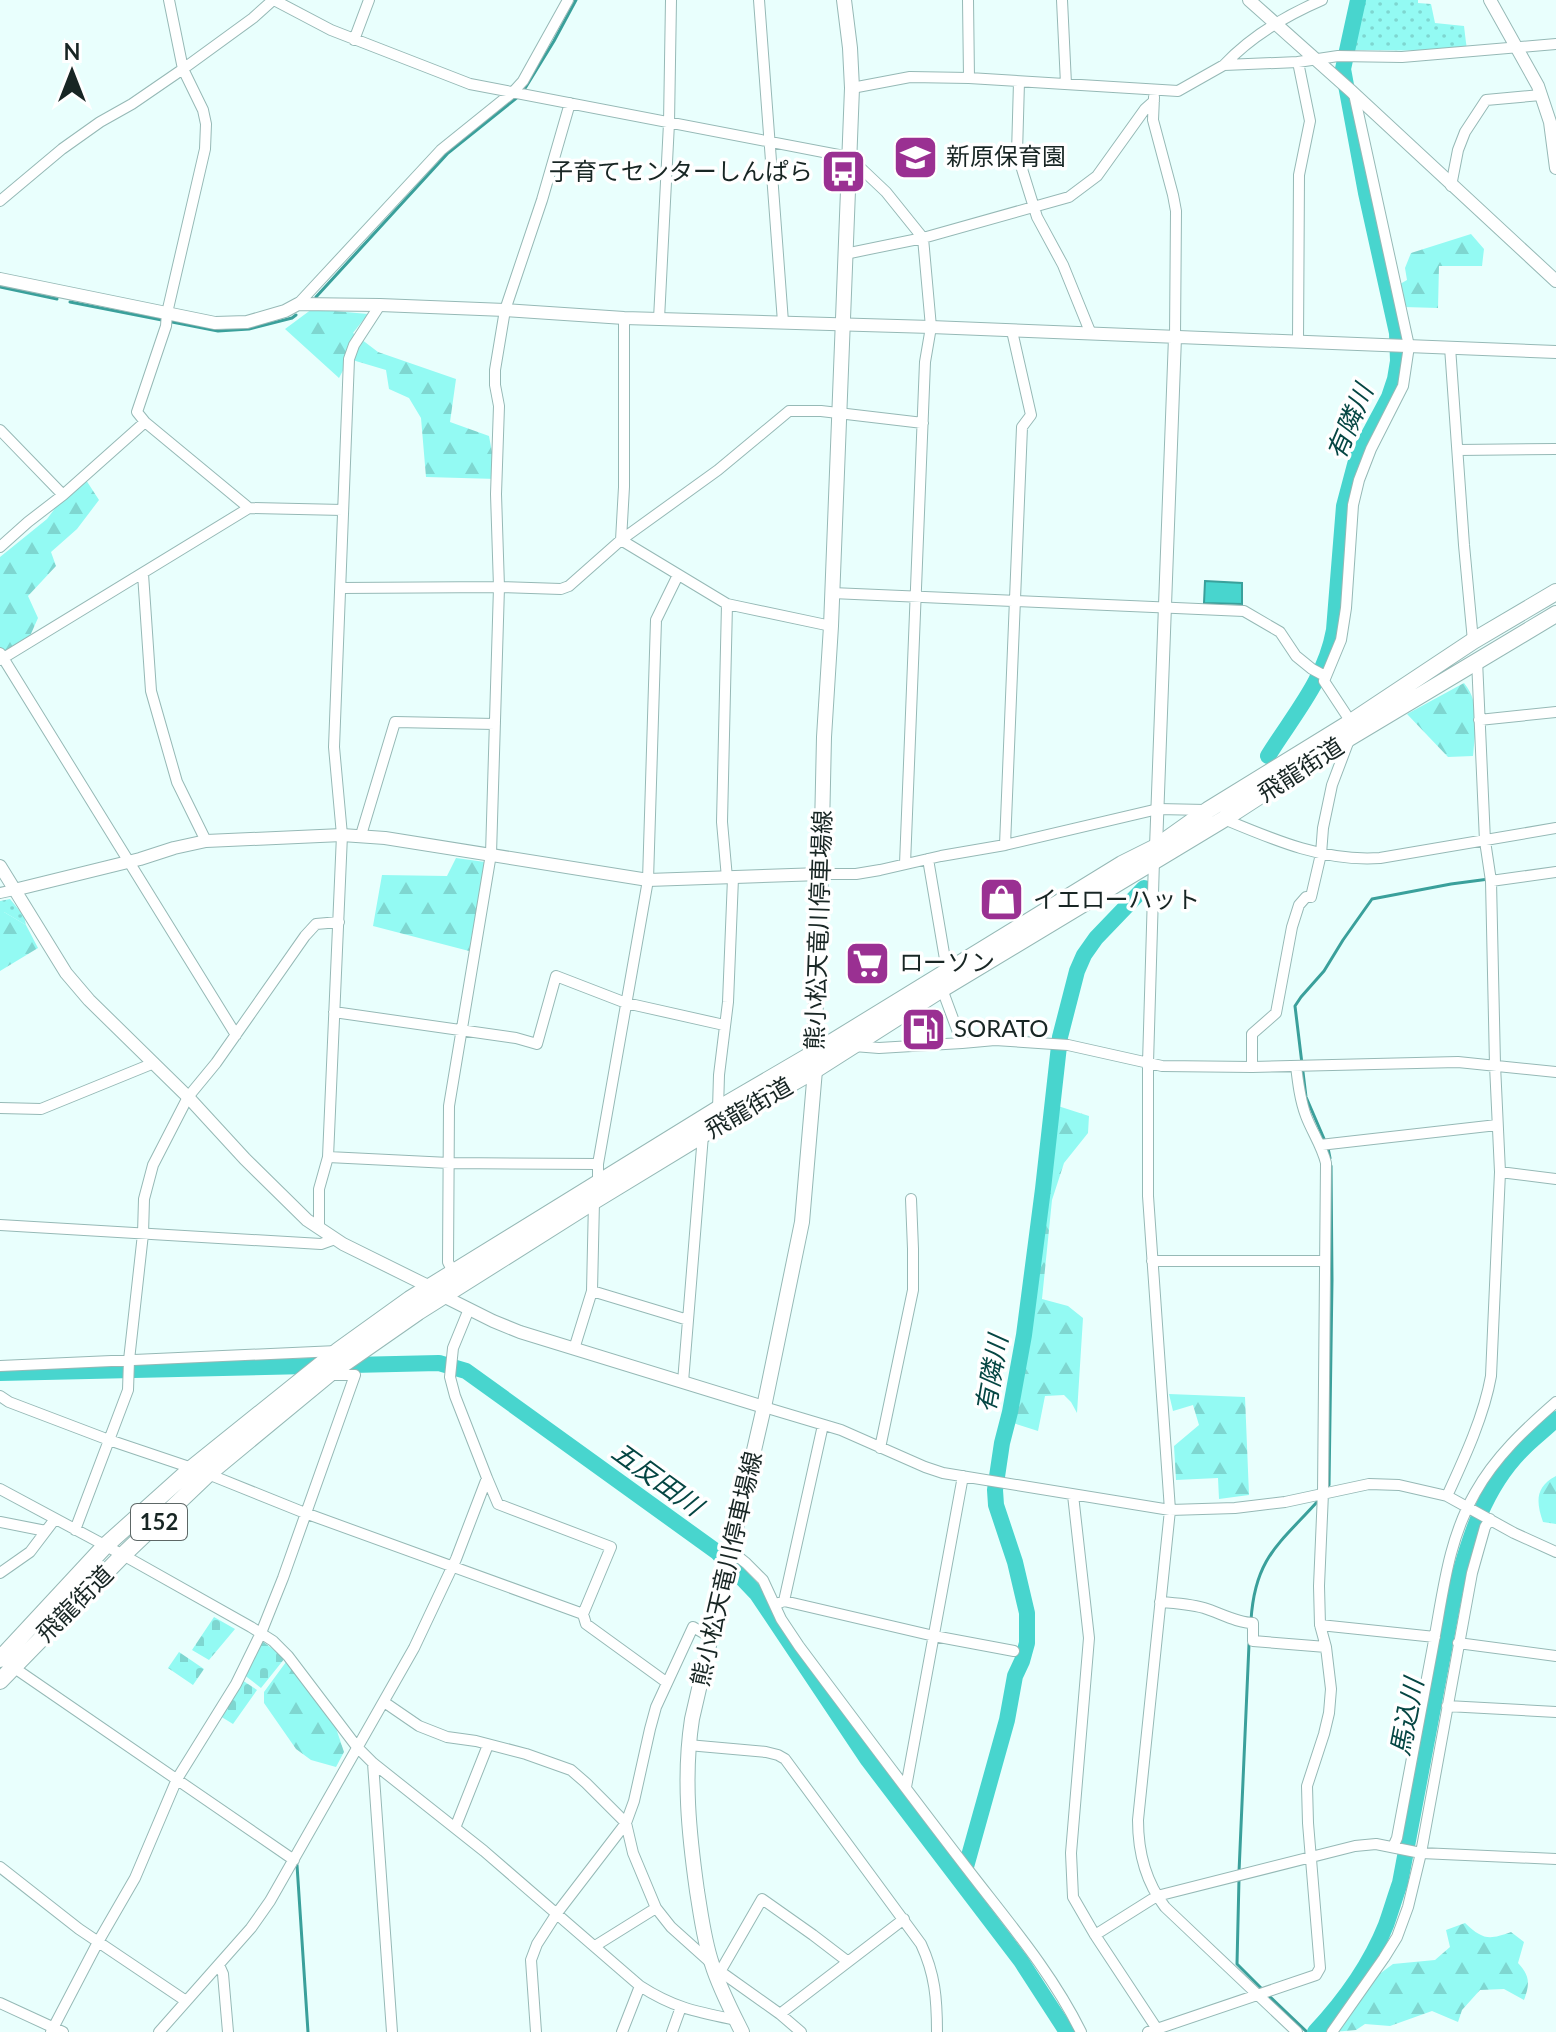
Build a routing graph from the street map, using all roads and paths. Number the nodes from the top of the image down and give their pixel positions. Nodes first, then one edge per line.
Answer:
1 (169, 0) edge
2 (274, 0) edge
3 (369, 0) edge
4 (568, 0) edge
5 (671, 0) edge
6 (759, 0) edge
7 (844, 0) edge
8 (968, 0) edge
9 (1062, 0) edge
10 (1249, 0) edge
11 (1322, 0) edge
12 (1490, 0) edge
13 (1274, 23) junction
14 (354, 40) junction
15 (1556, 44) edge
16 (1518, 49) junction
17 (1314, 60) junction
18 (1298, 62) junction
19 (1224, 65) junction
20 (183, 69) junction
21 (969, 78) junction
22 (1019, 82) junction
23 (1066, 84) junction
24 (852, 88) junction
25 (1352, 92) junction
26 (518, 93) junction
27 (1541, 95) junction
28 (1154, 96) junction
29 (570, 103) junction
30 (669, 123) junction
31 (770, 142) junction
32 (849, 157) junction
33 (1556, 168) edge
34 (1451, 186) junction
35 (0, 201) edge
36 (1033, 207) junction
37 (923, 238) junction
38 (845, 254) junction
39 (0, 279) edge
40 (1556, 281) edge
41 (298, 304) junction
42 (380, 305) junction
43 (505, 310) junction
44 (624, 318) junction
45 (167, 319) junction
46 (659, 319) junction
47 (783, 322) junction
48 (842, 324) junction
49 (931, 327) junction
50 (1012, 331) junction
51 (1091, 334) junction
52 (1175, 337) junction
53 (1298, 341) junction
54 (1406, 346) junction
55 (1450, 347) junction
56 (1556, 352) edge
57 (839, 413) junction
58 (145, 422) junction
59 (923, 423) junction
60 (0, 430) edge
61 (1556, 449) edge
62 (1458, 450) junction
63 (63, 495) junction
64 (249, 508) junction
65 (343, 510) junction
66 (621, 540) junction
67 (0, 547) edge
68 (143, 574) junction
69 (678, 575) junction
70 (499, 587) junction
71 (341, 588) junction
72 (1556, 592) edge
73 (832, 593) junction
74 (916, 596) junction
75 (1015, 600) junction
76 (727, 604) junction
77 (1164, 607) junction
78 (1556, 614) edge
79 (831, 626) junction
80 (1473, 641) junction
81 (1, 657) edge
82 (1477, 660) junction
83 (1324, 678) junction
84 (1556, 712) edge
85 (1479, 720) junction
86 (495, 724) junction
87 (1350, 730) junction
88 (1158, 809) junction
89 (1208, 810) junction
90 (1224, 819) junction
91 (1556, 828) edge
92 (342, 835) junction
93 (361, 835) junction
94 (206, 841) junction
95 (1485, 841) junction
96 (1005, 845) junction
97 (1155, 853) junction
98 (491, 854) junction
99 (1321, 854) junction
100 (928, 859) junction
101 (130, 860) junction
102 (905, 864) junction
103 (0, 866) edge
104 (1556, 872) edge
105 (821, 874) junction
106 (730, 878) junction
107 (648, 880) junction
108 (1491, 881) junction
109 (14, 890) junction
110 (0, 893) edge
111 (339, 922) junction
112 (947, 971) junction
113 (942, 989) junction
114 (626, 1003) junction
115 (334, 1012) junction
116 (724, 1025) junction
117 (461, 1032) junction
118 (236, 1035) junction
119 (962, 1043) junction
120 (854, 1046) junction
121 (814, 1062) junction
122 (154, 1063) junction
123 (1148, 1063) junction
124 (1495, 1065) junction
125 (1300, 1066) junction
126 (1252, 1067) junction
127 (1556, 1072) edge
128 (188, 1097) junction
129 (0, 1108) edge
130 (718, 1109) junction
131 (1497, 1125) junction
132 (703, 1135) junction
133 (1324, 1144) junction
134 (328, 1157) junction
135 (449, 1163) junction
136 (598, 1164) junction
137 (1500, 1172) junction
138 (1556, 1179) edge
139 (596, 1193) junction
140 (911, 1199) dead end
141 (0, 1225) edge
142 (319, 1228) junction
143 (143, 1234) junction
144 (335, 1239) junction
145 (1152, 1261) junction
146 (1325, 1261) junction
147 (453, 1272) junction
148 (592, 1291) junction
149 (437, 1292) junction
150 (469, 1309) junction
151 (688, 1320) junction
152 (574, 1349) junction
153 (337, 1352) junction
154 (129, 1362) junction
155 (0, 1366) edge
156 (329, 1374) junction
157 (683, 1382) junction
158 (0, 1396) edge
159 (1556, 1402) edge
160 (764, 1407) junction
161 (823, 1425) junction
162 (109, 1440) junction
163 (880, 1448) junction
164 (192, 1468) junction
165 (208, 1474) junction
166 (963, 1476) junction
167 (487, 1478) junction
168 (0, 1489) edge
169 (1323, 1493) junction
170 (1073, 1495) junction
171 (1447, 1496) junction
172 (1470, 1507) junction
173 (1170, 1510) junction
174 (305, 1513) junction
175 (55, 1519) junction
176 (1490, 1519) junction
177 (0, 1522) edge
178 (75, 1530) junction
179 (46, 1531) junction
180 (105, 1546) junction
181 (1556, 1552) edge
182 (730, 1554) junction
183 (123, 1555) junction
184 (452, 1567) junction
185 (0, 1573) edge
186 (1160, 1602) junction
187 (780, 1603) junction
188 (583, 1614) junction
189 (1320, 1625) junction
190 (261, 1633) junction
191 (934, 1636) junction
192 (1435, 1637) junction
193 (712, 1638) junction
194 (1458, 1643) junction
195 (1326, 1647) junction
196 (1014, 1651) dead end
197 (1556, 1656) edge
198 (6, 1663) edge
199 (0, 1681) edge
200 (666, 1682) junction
201 (384, 1702) junction
202 (1447, 1706) junction
203 (1556, 1712) edge
204 (488, 1745) junction
205 (688, 1745) junction
206 (357, 1747) junction
207 (373, 1763) junction
208 (177, 1779) junction
209 (906, 1787) junction
210 (626, 1823) junction
211 (455, 1828) junction
212 (1394, 1847) junction
213 (1421, 1853) junction
214 (1311, 1857) junction
215 (1556, 1859) edge
216 (294, 1860) junction
217 (0, 1867) edge
218 (1157, 1896) junction
219 (656, 1908) junction
220 (557, 1913) junction
221 (904, 1919) junction
222 (1095, 1935) junction
223 (98, 1942) junction
224 (595, 1946) junction
225 (847, 1961) junction
226 (219, 1965) junction
227 (716, 1971) junction
228 (640, 1986) junction
229 (1259, 1994) junction
230 (186, 2001) junction
231 (0, 2003) edge
232 (681, 2007) junction
233 (780, 2014) junction
234 (739, 2026) edge
235 (56, 2030) edge
236 (1293, 2030) edge
237 (1155, 2031) edge
238 (159, 2032) edge
239 (228, 2032) edge
240 (392, 2032) edge
241 (536, 2032) edge
242 (622, 2032) edge
243 (672, 2032) edge
244 (801, 2032) edge
245 (937, 2032) edge
246 (1081, 2032) edge
247 (1332, 2032) edge

1 - 20 street
2 - 14 street
2 - 20 street
3 - 14 street
4 - 26 street
5 - 30 street
6 - 31 street
7 - 24 main road, 熊小松天竜川停車場線
8 - 21 street
9 - 23 street
10 - 13 street
11 - 13 street
12 - 16 street
13 - 17 street
13 - 19 street
14 - 26 street
15 - 16 street
16 - 17 street
16 - 27 street
17 - 18 street
17 - 25 street
18 - 19 street
18 - 53 street
19 - 28 street
20 - 35 street
20 - 45 street
21 - 22 street
21 - 24 street
22 - 23 street
22 - 36 street
23 - 28 street
24 - 32 main road, 熊小松天竜川停車場線
25 - 34 street
25 - 54 street
26 - 29 street
26 - 41 street
27 - 33 street
27 - 34 street
28 - 36 street
28 - 52 street
29 - 30 street
29 - 43 street
30 - 31 street
30 - 46 street
31 - 32 street
31 - 47 street
32 - 37 street
32 - 38 main road, 熊小松天竜川停車場線
34 - 40 street
36 - 37 street
36 - 51 street
37 - 38 street
37 - 49 street
38 - 48 main road, 熊小松天竜川停車場線
39 - 45 street
41 - 42 street
41 - 45 street
42 - 43 street
42 - 65 street
43 - 44 street
43 - 70 street
44 - 46 street
44 - 66 street
45 - 58 street
46 - 47 street
47 - 48 street
48 - 49 street
48 - 57 main road, 熊小松天竜川停車場線
49 - 50 street
49 - 59 street
50 - 51 street
50 - 75 street
51 - 52 street
52 - 53 street
52 - 77 street
53 - 54 street
54 - 55 street
54 - 83 street
55 - 56 street
55 - 62 street
57 - 59 street
57 - 66 street
57 - 73 main road, 熊小松天竜川停車場線
58 - 63 street
58 - 64 street
59 - 74 street
60 - 63 street
61 - 62 street
62 - 80 street
63 - 67 street
64 - 65 street
64 - 68 street
65 - 71 street
66 - 69 street
66 - 70 street
68 - 81 street
68 - 94 street
69 - 76 street
69 - 107 street
70 - 71 street
70 - 86 street
71 - 92 street
72 - 80 highway, 飛龍街道 / 152
73 - 74 street
73 - 79 main road, 熊小松天竜川停車場線
74 - 75 street
74 - 102 street
75 - 77 street
75 - 96 street
76 - 79 street
76 - 106 street
77 - 83 street
77 - 88 street
78 - 82 highway, 飛龍街道 / 152
79 - 105 main road, 熊小松天竜川停車場線
80 - 87 highway, 飛龍街道 / 152
81 - 101 street
82 - 85 street
82 - 87 highway, 飛龍街道 / 152
83 - 87 street
84 - 85 street
85 - 95 street
86 - 93 street
86 - 98 street
87 - 89 highway, 飛龍街道 / 152
87 - 90 highway, 飛龍街道 / 152
87 - 99 street
88 - 89 street
88 - 96 street
88 - 97 street
89 - 97 highway, 飛龍街道 / 152
90 - 97 highway, 飛龍街道 / 152
90 - 99 street
91 - 95 street
92 - 93 street
92 - 94 street
92 - 111 street
93 - 98 street
94 - 101 street
95 - 99 street
95 - 108 street
96 - 100 street
97 - 112 highway, 飛龍街道 / 152
97 - 113 highway, 飛龍街道 / 152
97 - 123 street
98 - 107 street
98 - 117 street
99 - 126 street
100 - 102 street
100 - 112 street
101 - 109 street
101 - 118 street
102 - 105 street
103 - 109 street
104 - 108 street
105 - 106 street
105 - 121 main road, 熊小松天竜川停車場線
106 - 107 street
106 - 116 street
107 - 114 street
108 - 124 street
109 - 110 street
109 - 122 street
111 - 115 street
111 - 118 street
112 - 121 highway, 飛龍街道 / 152
113 - 119 street
113 - 120 highway, 飛龍街道 / 152
114 - 116 street
114 - 117 street
114 - 136 street
115 - 117 street
115 - 134 street
116 - 130 street
117 - 135 street
118 - 128 street
119 - 120 street
119 - 123 street
120 - 121 highway, 飛龍街道 / 152
121 - 130 highway, 飛龍街道 / 152
121 - 132 highway, 飛龍街道 / 152
121 - 160 main road, 熊小松天竜川停車場線
122 - 128 street
122 - 129 street
123 - 126 street
123 - 145 street
124 - 125 street
124 - 127 street
124 - 131 street
125 - 126 street
125 - 133 street
128 - 142 street
128 - 143 street
130 - 139 highway, 飛龍街道 / 152
131 - 133 street
131 - 137 street
132 - 139 highway, 飛龍街道 / 152
132 - 151 street
133 - 146 street
134 - 135 street
134 - 142 street
135 - 136 street
135 - 147 street
136 - 139 street
137 - 138 street
137 - 171 street
139 - 147 highway, 飛龍街道 / 152
139 - 148 street
139 - 149 highway, 飛龍街道 / 152
140 - 163 street
141 - 143 street
142 - 144 street
143 - 144 street
143 - 154 street
144 - 149 street
145 - 146 street
145 - 173 street
146 - 169 street
147 - 149 highway, 飛龍街道 / 152
148 - 151 street
148 - 152 street
149 - 150 street
149 - 153 highway, 飛龍街道 / 152
149 - 156 highway, 飛龍街道 / 152
150 - 152 street
150 - 167 street
151 - 157 street
152 - 157 street
153 - 154 street
153 - 164 highway, 飛龍街道 / 152
154 - 155 street
154 - 162 street
156 - 165 highway, 飛龍街道 / 152
156 - 174 street
157 - 160 street
158 - 162 street
159 - 172 street
160 - 161 street
160 - 182 main road, 熊小松天竜川停車場線
161 - 163 street
161 - 187 street
162 - 164 street
162 - 178 street
163 - 166 street
164 - 180 highway, 飛龍街道 / 152
165 - 174 street
165 - 183 highway, 飛龍街道 / 152
166 - 170 street
166 - 191 street
167 - 184 street
167 - 188 street
168 - 175 street
169 - 171 street
169 - 173 street
169 - 189 street
170 - 173 street
170 - 222 street
171 - 172 street
172 - 176 street
172 - 192 street
173 - 186 street
174 - 184 street
174 - 190 street
175 - 178 street
175 - 179 street
176 - 181 street
176 - 194 street
177 - 179 street
178 - 180 street
179 - 185 street
180 - 183 street
180 - 198 highway, 飛龍街道 / 152
182 - 187 street
182 - 193 main road, 熊小松天竜川停車場線
183 - 190 street
183 - 198 highway, 飛龍街道 / 152
184 - 188 street
184 - 201 street
186 - 195 street
186 - 218 street
187 - 191 street
187 - 209 street
188 - 200 street
189 - 192 street
189 - 195 street
190 - 206 street
190 - 208 street
191 - 196 street
191 - 209 street
192 - 212 street
193 - 200 street
193 - 205 main road, 熊小松天竜川停車場線
194 - 197 street
194 - 202 street
195 - 214 street
198 - 199 highway, 飛龍街道 / 152
198 - 208 street
200 - 210 street
201 - 204 street
201 - 206 street
202 - 203 street
202 - 213 street
204 - 210 street
204 - 211 street
205 - 221 street
205 - 227 main road, 熊小松天竜川停車場線
206 - 207 street
206 - 216 street
207 - 211 street
207 - 240 street
208 - 216 street
208 - 223 street
209 - 246 street
210 - 219 street
210 - 220 street
211 - 220 street
212 - 213 street
212 - 214 street
213 - 215 street
213 - 247 street
214 - 218 street
214 - 229 street
216 - 226 street
217 - 223 street
218 - 222 street
218 - 229 street
219 - 224 street
219 - 227 street
220 - 224 street
220 - 241 street
221 - 225 street
221 - 245 street
222 - 237 street
223 - 230 street
223 - 235 street
224 - 228 street
225 - 227 street
225 - 233 street
226 - 230 street
226 - 239 street
227 - 233 street
227 - 234 main road, 熊小松天竜川停車場線
228 - 232 street
228 - 242 street
229 - 236 street
229 - 237 street
230 - 238 street
231 - 235 street
232 - 234 street
232 - 243 street
233 - 244 street

